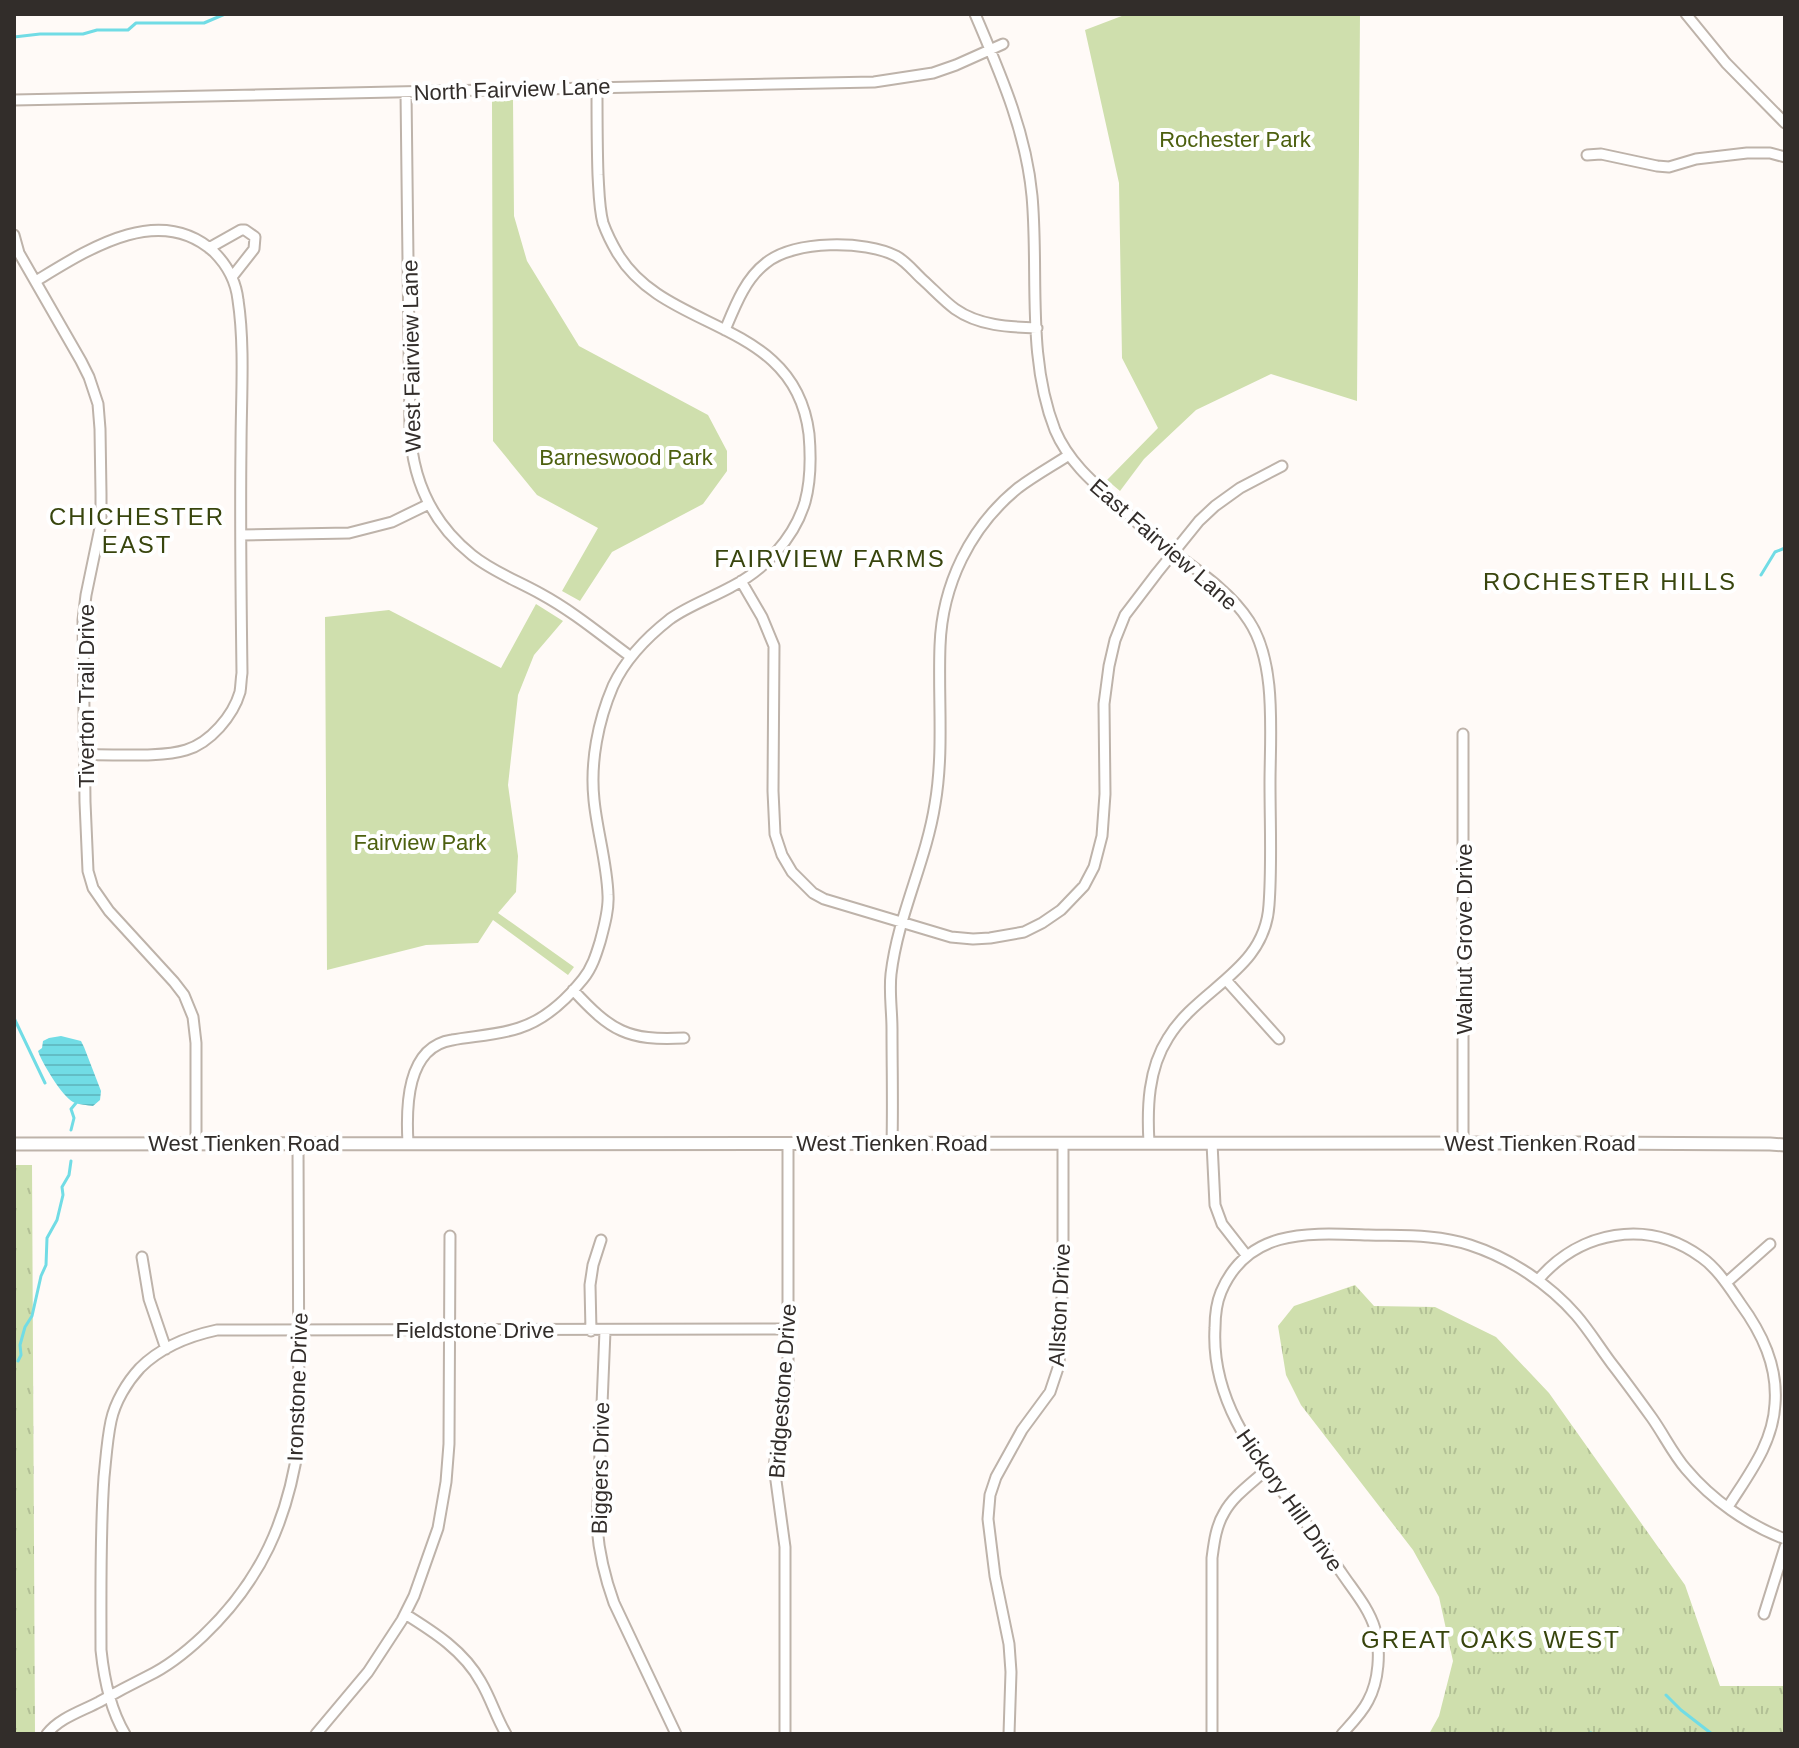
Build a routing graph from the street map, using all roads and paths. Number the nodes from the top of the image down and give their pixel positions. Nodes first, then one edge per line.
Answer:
1 (975, 14) edge
2 (1686, 14) edge
3 (1003, 44) dead end
4 (990, 49) junction
5 (597, 86) junction
6 (406, 92) junction
7 (14, 100) edge
8 (1785, 123) edge
9 (1587, 155) dead end
10 (1785, 157) edge
11 (14, 235) edge
12 (209, 248) junction
13 (232, 277) junction
14 (36, 281) junction
15 (1037, 328) junction
16 (725, 330) junction
17 (1069, 455) junction
18 (1282, 466) dead end
19 (429, 504) junction
20 (241, 535) junction
21 (1173, 553) junction
22 (741, 581) junction
23 (631, 657) junction
24 (1463, 734) dead end
25 (85, 755) junction
26 (902, 921) junction
27 (1226, 980) junction
28 (573, 990) junction
29 (684, 1038) dead end
30 (1279, 1039) dead end
31 (196, 1143) junction
32 (298, 1143) junction
33 (408, 1143) junction
34 (788, 1143) junction
35 (1063, 1143) junction
36 (1149, 1143) junction
37 (1212, 1143) junction
38 (1463, 1143) junction
39 (1785, 1143) edge
40 (14, 1144) edge
41 (892, 1144) junction
42 (450, 1236) dead end
43 (601, 1240) dead end
44 (1770, 1244) dead end
45 (1247, 1256) junction
46 (142, 1257) dead end
47 (1538, 1280) junction
48 (1726, 1283) junction
49 (789, 1329) junction
50 (300, 1330) junction
51 (449, 1330) junction
52 (591, 1331) junction
53 (605, 1331) junction
54 (166, 1349) junction
55 (1266, 1470) junction
56 (1728, 1507) junction
57 (1785, 1539) edge
58 (1785, 1547) edge
59 (405, 1614) junction
60 (1764, 1614) dead end
61 (110, 1696) junction
62 (319, 1733) edge
63 (47, 1734) edge
64 (125, 1734) edge
65 (506, 1734) edge
66 (676, 1734) edge
67 (785, 1734) edge
68 (1009, 1734) edge
69 (1212, 1734) edge
70 (1342, 1734) edge

1 - 4 street, East Fairview Lane
2 - 8 street
3 - 4 street, North Fairview Lane
4 - 5 street, North Fairview Lane
4 - 15 street, East Fairview Lane
5 - 6 street, North Fairview Lane
5 - 16 street
6 - 7 street, North Fairview Lane
6 - 19 street, West Fairview Lane
9 - 10 street
11 - 14 street, Tiverton Trail Drive
12 - 13 street
12 - 13 street
12 - 14 street
13 - 20 street
14 - 25 street, Tiverton Trail Drive
15 - 16 street
15 - 17 street, East Fairview Lane
16 - 22 street
17 - 21 street, East Fairview Lane
17 - 26 street
18 - 21 street
19 - 20 street
19 - 23 street, West Fairview Lane
20 - 25 street
21 - 26 street
21 - 27 street, East Fairview Lane
22 - 23 street
22 - 26 street
23 - 28 street
24 - 38 street, Walnut Grove Drive
25 - 31 street, Tiverton Trail Drive
26 - 41 street
27 - 30 street
27 - 36 street, East Fairview Lane
28 - 29 street
28 - 33 street
31 - 32 street, West Tienken Road
31 - 40 street, West Tienken Road
32 - 33 street, West Tienken Road
32 - 50 street, Ironstone Drive
33 - 34 street, West Tienken Road
34 - 41 street, West Tienken Road
34 - 49 street, Bridgestone Drive
35 - 36 street, West Tienken Road
35 - 41 street, West Tienken Road
35 - 68 street, Allston Drive
36 - 37 street, West Tienken Road
37 - 38 street, West Tienken Road
37 - 45 street
38 - 39 street, West Tienken Road
42 - 51 street
43 - 52 street
44 - 48 street
45 - 47 street, Hickory Hill Drive
45 - 55 street, Hickory Hill Drive
46 - 54 street
47 - 48 street
47 - 56 street, Hickory Hill Drive
48 - 56 street
49 - 53 street, Fieldstone Drive
49 - 67 street, Bridgestone Drive
50 - 51 street, Fieldstone Drive
50 - 54 street, Fieldstone Drive
50 - 61 street, Ironstone Drive
51 - 52 street, Fieldstone Drive
51 - 59 street
52 - 53 street, Fieldstone Drive
53 - 66 street, Biggers Drive
54 - 61 street, Fieldstone Drive
55 - 69 street
55 - 70 street, Hickory Hill Drive
56 - 57 street, Hickory Hill Drive
58 - 60 street
59 - 62 street
59 - 65 street
61 - 63 street, Ironstone Drive
61 - 64 street, Fieldstone Drive

